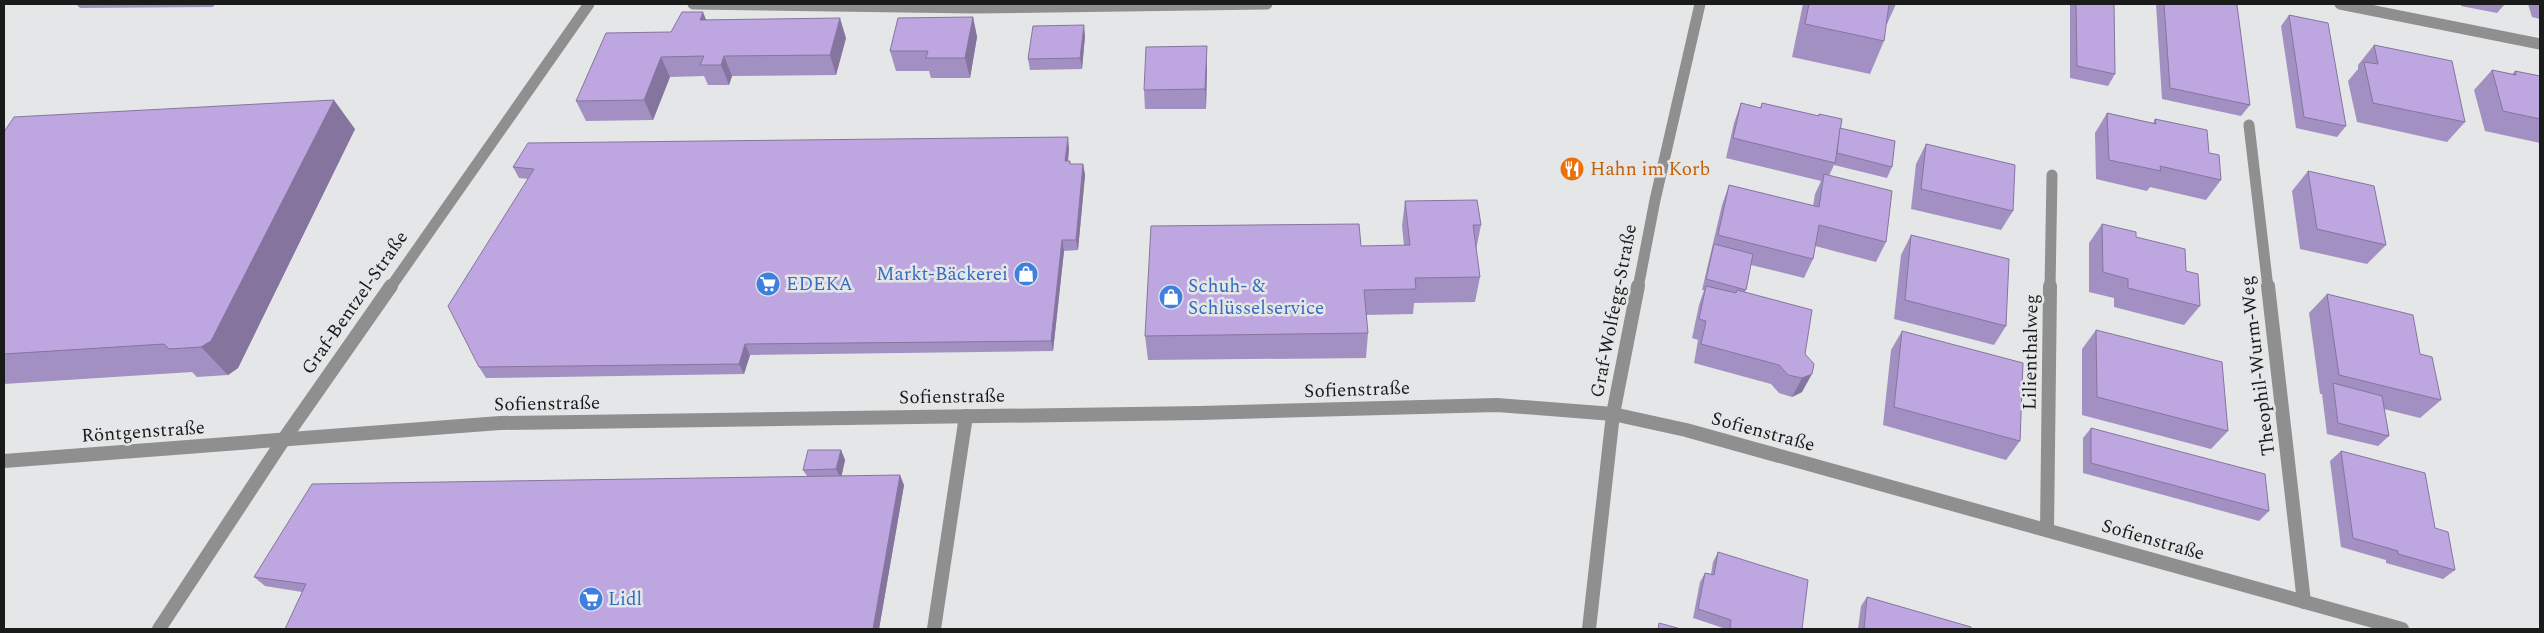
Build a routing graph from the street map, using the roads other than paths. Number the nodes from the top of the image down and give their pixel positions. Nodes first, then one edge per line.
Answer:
1 (589, 4) edge
2 (693, 4) edge
3 (1267, 4) edge
4 (1700, 4) edge
5 (2340, 4) edge
6 (2369, 6) edge
7 (2540, 44) edge
8 (2249, 125) dead end
9 (2052, 175) dead end
10 (1613, 414) junction
11 (966, 416) junction
12 (284, 439) junction
13 (4, 461) edge
14 (2047, 530) junction
15 (2304, 602) junction
16 (159, 629) edge
17 (934, 629) edge
18 (1589, 629) edge
19 (2402, 629) edge

1 - 12 street, Graf-Bentzel-Straße
2 - 3 street
4 - 10 street, Graf-Wolfegg-Straße
5 - 6 street
6 - 7 street
8 - 15 street, Theophil-Wurm-Weg
9 - 14 street, Lilienthalweg
10 - 11 street, Sofienstraße
10 - 14 street, Sofienstraße
10 - 18 street, Graf-Wolfegg-Straße
11 - 12 street, Sofienstraße
11 - 17 street
12 - 13 street, Röntgenstraße
12 - 16 street, Graf-Bentzel-Straße
14 - 15 street, Sofienstraße
15 - 19 street, Sofienstraße

